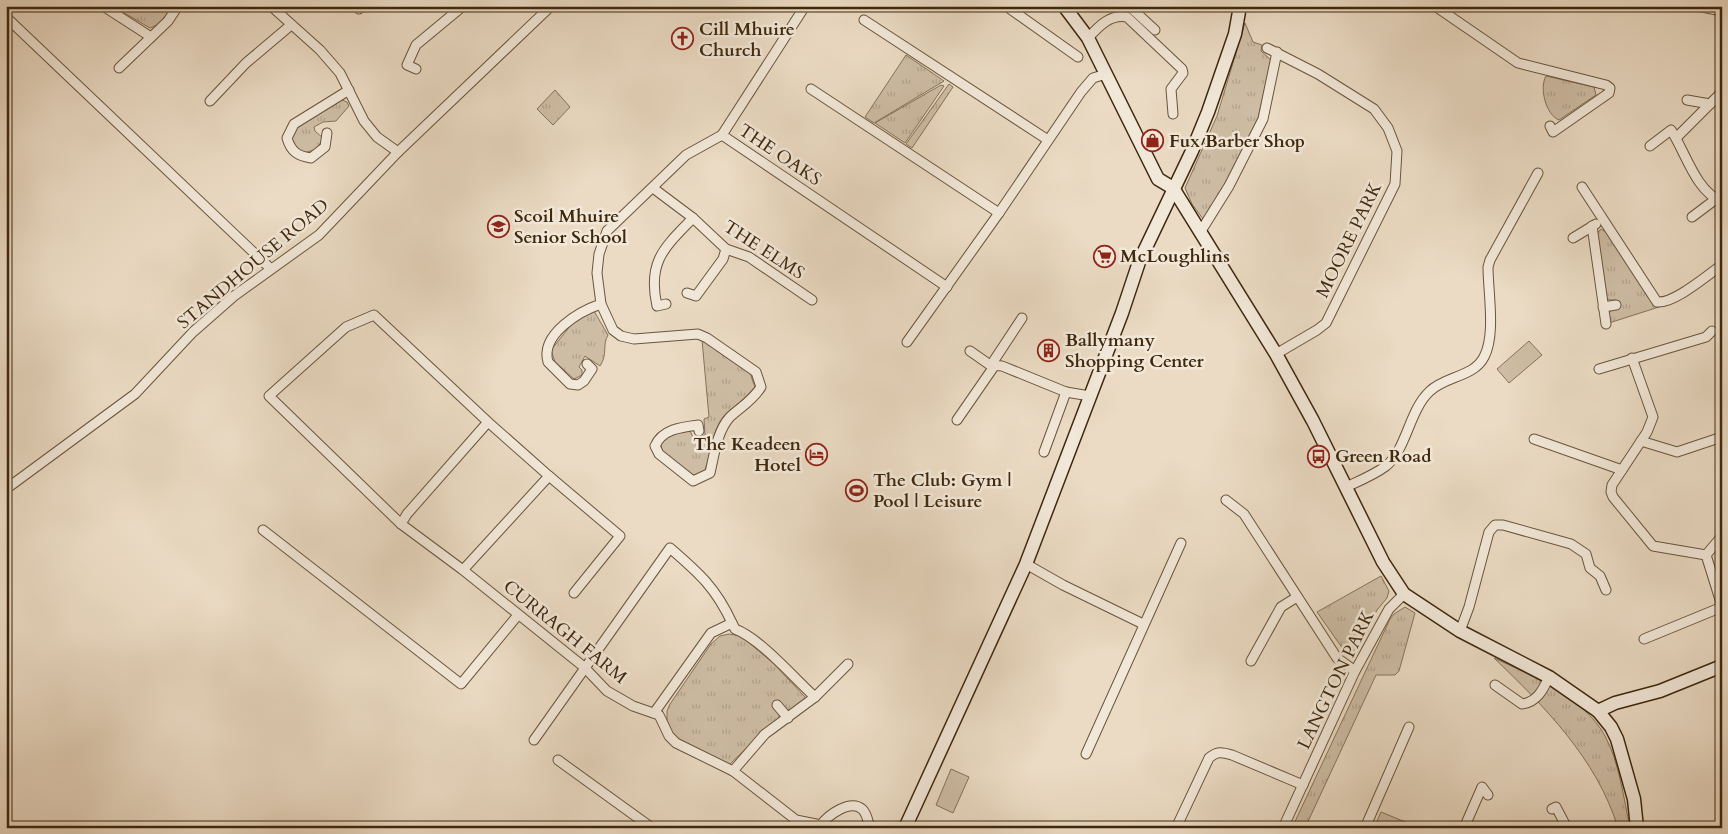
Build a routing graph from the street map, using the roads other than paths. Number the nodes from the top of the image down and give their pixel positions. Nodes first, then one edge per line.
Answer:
1 (103, 6) edge
2 (178, 6) edge
3 (271, 6) edge
4 (463, 6) edge
5 (551, 6) edge
6 (805, 6) edge
7 (1006, 6) edge
8 (1064, 6) edge
9 (1129, 6) edge
10 (1240, 6) edge
11 (1435, 6) edge
12 (1697, 6) edge
13 (1722, 11) edge
14 (6, 17) edge
15 (864, 20) dead end
16 (291, 25) junction
17 (1155, 30) dead end
18 (150, 38) junction
19 (1088, 38) junction
20 (1266, 48) dead end
21 (1277, 52) junction
22 (1078, 56) dead end
23 (119, 68) dead end
24 (416, 69) dead end
25 (1106, 74) junction
26 (811, 88) dead end
27 (349, 90) junction
28 (1722, 92) edge
29 (1687, 100) dead end
30 (210, 101) dead end
31 (1710, 104) junction
32 (1173, 114) dead end
33 (1550, 131) dead end
34 (326, 133) dead end
35 (722, 135) junction
36 (1676, 138) junction
37 (1048, 140) junction
38 (1650, 146) dead end
39 (398, 152) junction
40 (1538, 173) dead end
41 (1582, 187) dead end
42 (653, 188) junction
43 (1173, 188) junction
44 (1719, 200) edge
45 (999, 213) junction
46 (1692, 217) dead end
47 (693, 218) junction
48 (1603, 219) junction
49 (1592, 226) junction
50 (1201, 231) junction
51 (1573, 238) dead end
52 (726, 249) junction
53 (1722, 265) edge
54 (271, 269) junction
55 (947, 287) junction
56 (687, 293) dead end
57 (812, 300) dead end
58 (602, 304) junction
59 (666, 304) dead end
60 (1616, 305) dead end
61 (1603, 307) junction
62 (1022, 318) dead end
63 (1606, 324) dead end
64 (1712, 331) dead end
65 (907, 342) dead end
66 (970, 351) dead end
67 (1276, 354) junction
68 (1632, 358) junction
69 (587, 364) dead end
70 (993, 365) junction
71 (1599, 369) dead end
72 (1066, 392) junction
73 (1090, 396) junction
74 (957, 420) dead end
75 (488, 422) junction
76 (699, 431) dead end
77 (1722, 437) edge
78 (1539, 438) dead end
79 (1641, 441) junction
80 (1044, 452) dead end
81 (1622, 470) junction
82 (549, 476) junction
83 (1346, 487) junction
84 (6, 489) edge
85 (1226, 500) dead end
86 (400, 524) junction
87 (262, 530) dead end
88 (1722, 536) edge
89 (1181, 543) dead end
90 (1706, 555) junction
91 (1026, 564) junction
92 (463, 570) junction
93 (1606, 590) dead end
94 (574, 593) dead end
95 (1404, 594) junction
96 (1297, 597) junction
97 (1722, 607) edge
98 (518, 615) junction
99 (732, 623) junction
100 (1144, 624) junction
101 (1460, 631) junction
102 (1644, 639) dead end
103 (1251, 661) dead end
104 (848, 664) dead end
105 (1722, 666) edge
106 (584, 667) junction
107 (1355, 671) junction
108 (1549, 677) junction
109 (1495, 685) dead end
110 (815, 697) junction
111 (777, 705) dead end
112 (1598, 711) junction
113 (654, 713) junction
114 (788, 718) junction
115 (1409, 726) dead end
116 (534, 740) dead end
117 (1086, 754) dead end
118 (558, 760) dead end
119 (733, 771) junction
120 (1304, 785) junction
121 (1488, 794) dead end
122 (1552, 810) dead end
123 (820, 826) edge
124 (652, 828) edge
125 (870, 828) edge
126 (905, 828) edge
127 (1176, 828) edge
128 (1283, 828) edge
129 (1365, 828) edge
130 (1464, 828) edge
131 (1567, 828) edge
132 (1637, 828) edge

1 - 18 street
2 - 18 street
3 - 16 street
4 - 24 street
5 - 39 street, STANDHOUSE ROAD
6 - 35 street, THE OAKS
7 - 22 street
8 - 19 street
9 - 17 street
10 - 43 street
11 - 33 street
12 - 13 street
14 - 54 street
15 - 37 street
16 - 27 street
16 - 30 street
18 - 23 street
19 - 25 street
19 - 32 street
20 - 21 street, MOORE PARK
21 - 50 street
21 - 67 street, MOORE PARK
25 - 37 street
25 - 43 street
26 - 45 street
27 - 34 street
27 - 39 street
28 - 31 street
29 - 31 street
31 - 36 street
35 - 42 street
35 - 55 street, THE OAKS
36 - 38 street
36 - 44 street
37 - 45 street
39 - 54 street, STANDHOUSE ROAD
40 - 83 street
41 - 48 street
42 - 47 street, THE ELMS
42 - 58 street
43 - 50 street
43 - 73 street
44 - 46 street
45 - 55 street
47 - 52 street, THE ELMS
47 - 59 street
48 - 49 street
48 - 53 street
49 - 51 street
49 - 61 street
50 - 67 street
52 - 56 street
52 - 57 street, THE ELMS
54 - 84 street, STANDHOUSE ROAD
55 - 65 street
58 - 69 street
58 - 76 street
60 - 61 street
61 - 63 street
62 - 70 street
64 - 68 street
66 - 70 street
67 - 83 street
68 - 71 street
68 - 79 street
70 - 72 street
70 - 74 street
72 - 73 street
72 - 80 street
73 - 91 street
75 - 82 street
75 - 86 street
75 - 86 street, CURRAGH FARM
77 - 79 street
78 - 81 street
79 - 81 street
81 - 90 street
82 - 92 street
82 - 94 street
83 - 95 street
85 - 96 street
86 - 92 street, CURRAGH FARM
87 - 98 street
88 - 90 street
89 - 100 street
90 - 97 street
91 - 100 street
91 - 126 street
92 - 98 street, CURRAGH FARM
93 - 101 street
95 - 101 street
95 - 107 street, LANGTON PARK
96 - 103 street
96 - 107 street
97 - 102 street
98 - 106 street, CURRAGH FARM
99 - 106 street
99 - 110 street
99 - 113 street
100 - 117 street
101 - 108 street
104 - 110 street
105 - 112 street
106 - 113 street, CURRAGH FARM
106 - 116 street
107 - 120 street, LANGTON PARK
108 - 109 street
108 - 112 street
110 - 114 street
111 - 114 street
112 - 132 street
113 - 119 street
114 - 119 street
115 - 129 street
118 - 124 street
119 - 123 street
120 - 127 street
120 - 128 street, LANGTON PARK
121 - 130 street
122 - 131 street
123 - 125 street

